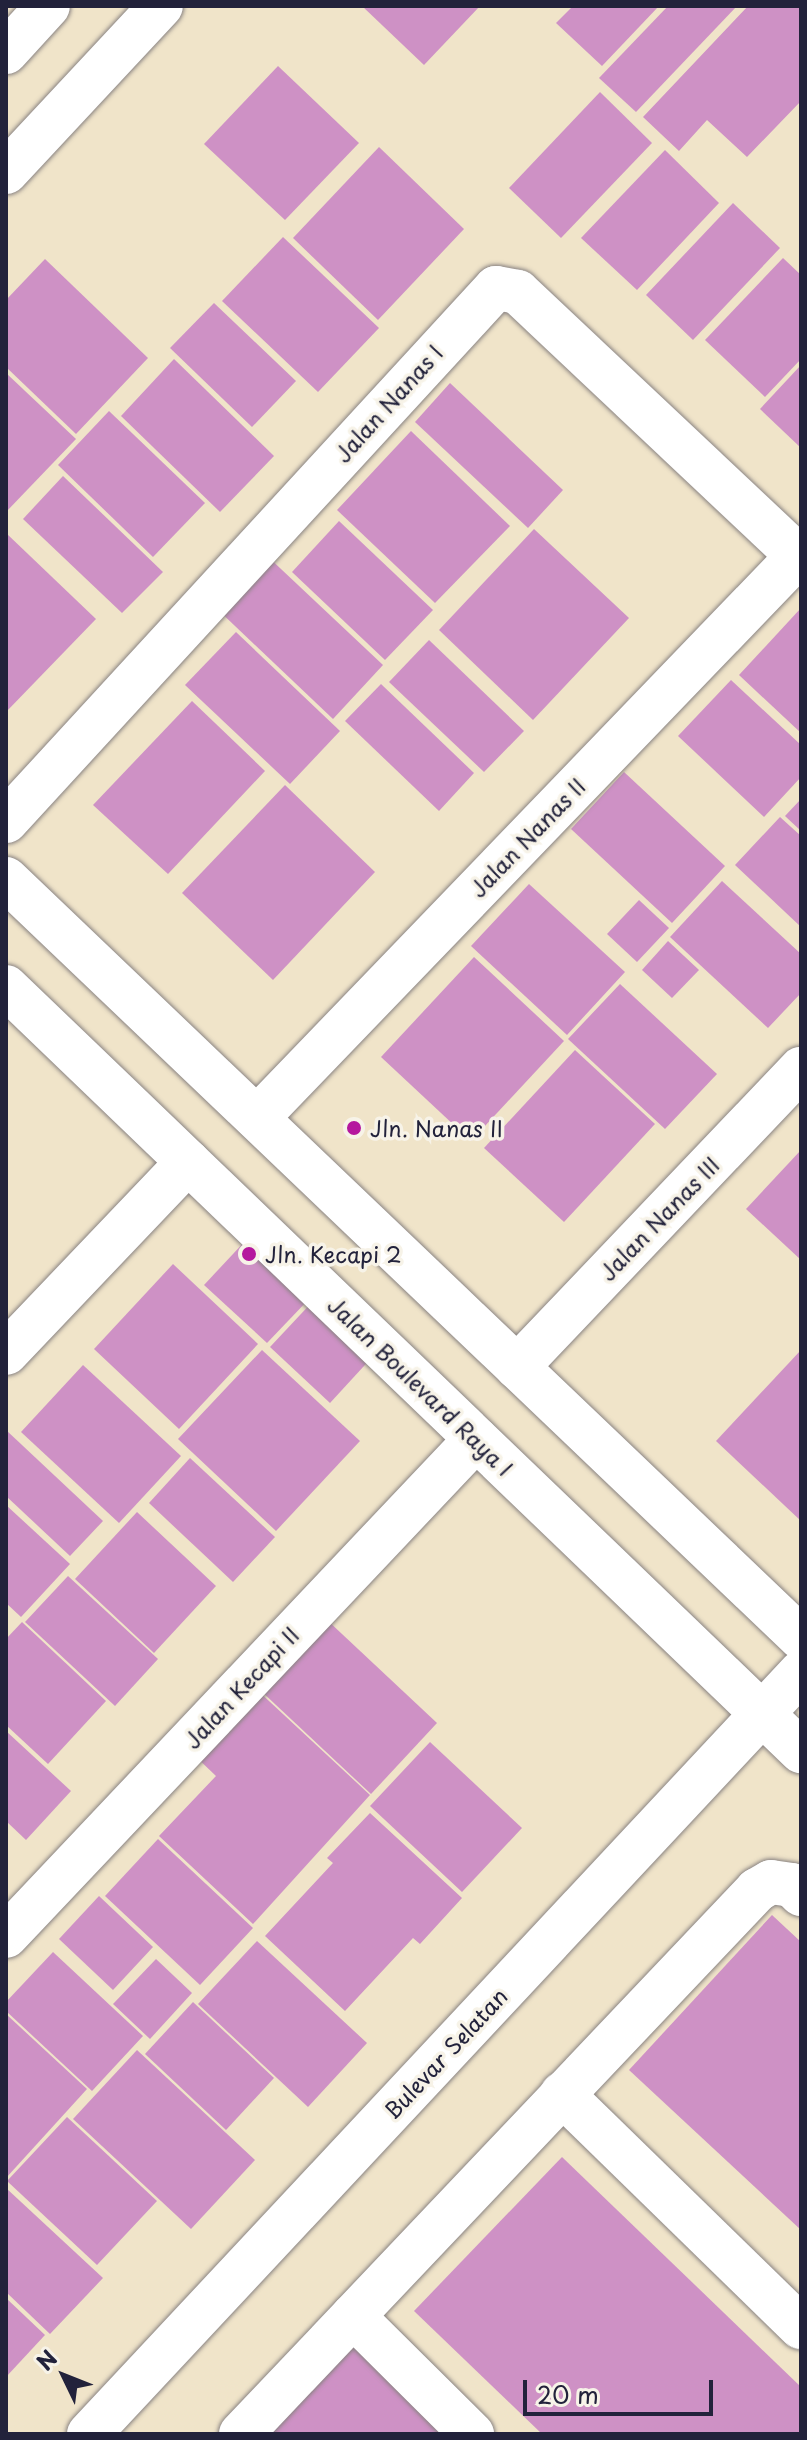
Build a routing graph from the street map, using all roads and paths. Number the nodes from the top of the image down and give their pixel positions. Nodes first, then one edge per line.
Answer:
1 (48, 6) edge
2 (161, 6) edge
3 (6, 52) edge
4 (6, 172) edge
5 (799, 558) edge
6 (6, 821) edge
7 (6, 879) edge
8 (6, 987) edge
9 (801, 1069) edge
10 (257, 1118) junction
11 (188, 1162) junction
12 (6, 1353) edge
13 (517, 1367) junction
14 (476, 1439) junction
15 (801, 1638) edge
16 (801, 1672) edge
17 (763, 1713) junction
18 (801, 1751) edge
19 (801, 1894) edge
20 (6, 1936) edge
21 (562, 2094) junction
22 (353, 2316) junction
23 (801, 2327) edge
24 (89, 2434) edge
25 (241, 2434) edge
26 (472, 2434) edge

1 - 3 street
2 - 4 street
5 - 6 street, Jalan Nanas I
5 - 10 street, Jalan Nanas II
7 - 10 street
8 - 11 street, Jalan Boulevard Raya I
9 - 13 street, Jalan Nanas III
10 - 13 street
11 - 12 street
11 - 14 street, Jalan Boulevard Raya I
13 - 15 street
14 - 17 street, Jalan Boulevard Raya I
14 - 20 street, Jalan Kecapi II
16 - 17 street, Bulevar Selatan
17 - 18 street, Jalan Boulevard Raya I
17 - 24 street, Bulevar Selatan
19 - 21 street
21 - 22 street
21 - 23 street
22 - 25 street
22 - 26 street

